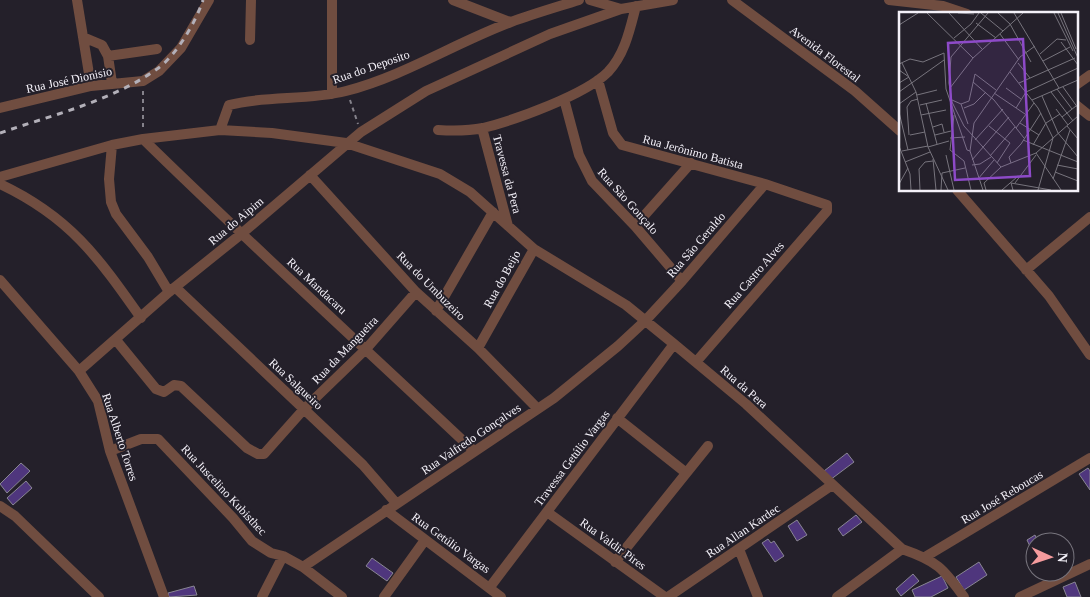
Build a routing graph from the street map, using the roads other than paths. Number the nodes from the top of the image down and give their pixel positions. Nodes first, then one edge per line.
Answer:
1 (78, 0) edge
2 (209, 0) edge
3 (251, 0) edge
4 (332, 0) edge
5 (453, 0) edge
6 (580, 0) edge
7 (590, 0) edge
8 (673, 0) edge
9 (732, 0) edge
10 (889, 0) edge
11 (636, 6) junction
12 (621, 9) junction
13 (961, 12) edge
14 (510, 22) junction
15 (83, 37) junction
16 (250, 40) dead end
17 (157, 49) dead end
18 (108, 56) junction
19 (1090, 75) edge
20 (598, 80) junction
21 (112, 83) junction
22 (1078, 84) edge
23 (91, 86) junction
24 (332, 94) junction
25 (564, 99) junction
26 (1078, 107) edge
27 (0, 108) edge
28 (1090, 116) edge
29 (482, 128) junction
30 (220, 130) junction
31 (438, 130) dead end
32 (899, 130) edge
33 (143, 139) junction
34 (346, 143) junction
35 (112, 145) junction
36 (691, 163) junction
37 (310, 176) junction
38 (0, 178) edge
39 (0, 184) edge
40 (765, 184) junction
41 (961, 191) edge
42 (826, 204) joint
43 (493, 212) junction
44 (1090, 217) edge
45 (508, 226) junction
46 (635, 226) junction
47 (240, 235) junction
48 (534, 249) junction
49 (1026, 270) junction
50 (0, 280) edge
51 (682, 282) junction
52 (172, 290) junction
53 (416, 292) junction
54 (436, 311) junction
55 (141, 318) junction
56 (645, 321) junction
57 (116, 340) junction
58 (674, 344) junction
59 (478, 348) junction
60 (366, 349) junction
61 (1090, 355) edge
62 (696, 362) junction
63 (79, 371) junction
64 (304, 409) junction
65 (538, 409) junction
66 (617, 418) junction
67 (708, 446) dead end
68 (110, 451) junction
69 (474, 451) junction
70 (1090, 458) edge
71 (685, 472) junction
72 (832, 485) junction
73 (0, 499) edge
74 (396, 503) junction
75 (0, 506) edge
76 (386, 510) junction
77 (547, 512) junction
78 (15, 516) junction
79 (425, 540) junction
80 (739, 549) junction
81 (902, 549) junction
82 (283, 556) junction
83 (925, 557) junction
84 (615, 562) junction
85 (1090, 564) edge
86 (303, 567) junction
87 (490, 587) junction
88 (100, 597) edge
89 (164, 597) edge
90 (262, 597) edge
91 (342, 597) edge
92 (384, 597) edge
93 (501, 597) edge
94 (666, 597) edge
95 (758, 597) edge
96 (837, 597) edge
97 (964, 597) edge
98 (1020, 597) edge

1 - 15 street
2 - 21 street, Rua José Dionisio
3 - 16 street
4 - 24 street
5 - 14 street
6 - 14 street, Rua do Deposito
7 - 12 street
8 - 11 street, Rua do Aipim
9 - 32 street, Avenida Florestal
10 - 13 street
11 - 12 street, Rua do Aipim
11 - 20 street
12 - 34 street, Rua do Aipim
14 - 24 street, Rua do Deposito
15 - 18 street
15 - 23 street
17 - 18 street
18 - 21 street
19 - 22 street
20 - 25 street
20 - 36 street, Rua Jerônimo Batista
21 - 23 street, Rua José Dionisio
23 - 27 street, Rua José Dionisio
24 - 30 street, Rua do Deposito
25 - 29 street
25 - 46 street, Rua São Gonçalo
26 - 28 street
29 - 31 street
29 - 45 street, Travessa da Pera
30 - 33 street, Rua da Pera
30 - 34 street, Rua da Pera
33 - 35 street, Rua da Pera
33 - 47 street, Rua Mandacaru
34 - 37 street, Rua do Aipim
34 - 43 street, Rua da Pera
35 - 38 street, Rua da Pera
35 - 52 street, Rua Salgueiro
36 - 40 street, Rua Jerônimo Batista
36 - 46 street
37 - 47 street, Rua do Aipim
37 - 53 street, Rua do Umbuzeiro
39 - 55 street
40 - 42 street, Rua Jerônimo Batista
40 - 51 street, Rua São Geraldo
41 - 49 street
42 - 62 street, Rua Castro Alves
43 - 45 street, Rua da Pera
43 - 54 street
44 - 49 street
45 - 48 street, Rua da Pera
46 - 51 street, Rua São Gonçalo
47 - 52 street, Rua do Aipim
47 - 60 street, Rua Mandacaru
48 - 56 street, Rua da Pera
48 - 59 street, Rua do Beijo
49 - 61 street
50 - 63 street, Rua Alberto Torres
51 - 56 street, Rua São Geraldo
52 - 55 street, Rua do Aipim
52 - 64 street, Rua Salgueiro
53 - 54 street, Rua do Umbuzeiro
53 - 60 street, Rua da Mangueira
54 - 59 street, Rua do Umbuzeiro
55 - 57 street, Rua do Aipim
56 - 58 street, Rua da Pera
56 - 65 street, Rua Valfredo Gonçalves
57 - 63 street, Rua do Aipim
57 - 64 street, Rua da Mangueira
58 - 62 street, Rua da Pera
58 - 66 street, Travessa Getúlio Vargas
59 - 65 street, Rua do Umbuzeiro
60 - 64 street, Rua da Mangueira
60 - 69 street, Rua Mandacaru
62 - 72 street, Rua da Pera
63 - 68 street, Rua Alberto Torres
64 - 74 street, Rua Salgueiro
65 - 69 street, Rua Valfredo Gonçalves
66 - 71 street
66 - 77 street, Travessa Getúlio Vargas
67 - 71 street
68 - 82 street, Rua Juscelino Kubisthec
68 - 89 street, Rua Alberto Torres
69 - 74 street, Rua Valfredo Gonçalves
70 - 83 street, Rua José Reboucas
71 - 84 street
72 - 80 street, Rua Allan Kardec
72 - 81 street, Rua da Pera
73 - 78 street
74 - 76 street, Rua Valfredo Gonçalves
75 - 78 street
76 - 79 street, Rua Getúlio Vargas
76 - 86 street, Rua Valfredo Gonçalves
77 - 84 street, Rua Valdir Pires
77 - 87 street, Travessa Getúlio Vargas
78 - 88 street
79 - 87 street, Rua Getúlio Vargas
79 - 92 street
80 - 94 street, Rua Allan Kardec
80 - 95 street
81 - 83 street, Rua da Pera
81 - 96 street
82 - 86 street, Rua Juscelino Kubisthec
82 - 90 street
83 - 97 street, Rua da Pera
84 - 94 street, Rua Valdir Pires
85 - 98 street
86 - 91 street, Rua Juscelino Kubisthec
87 - 93 street, Rua Getúlio Vargas

